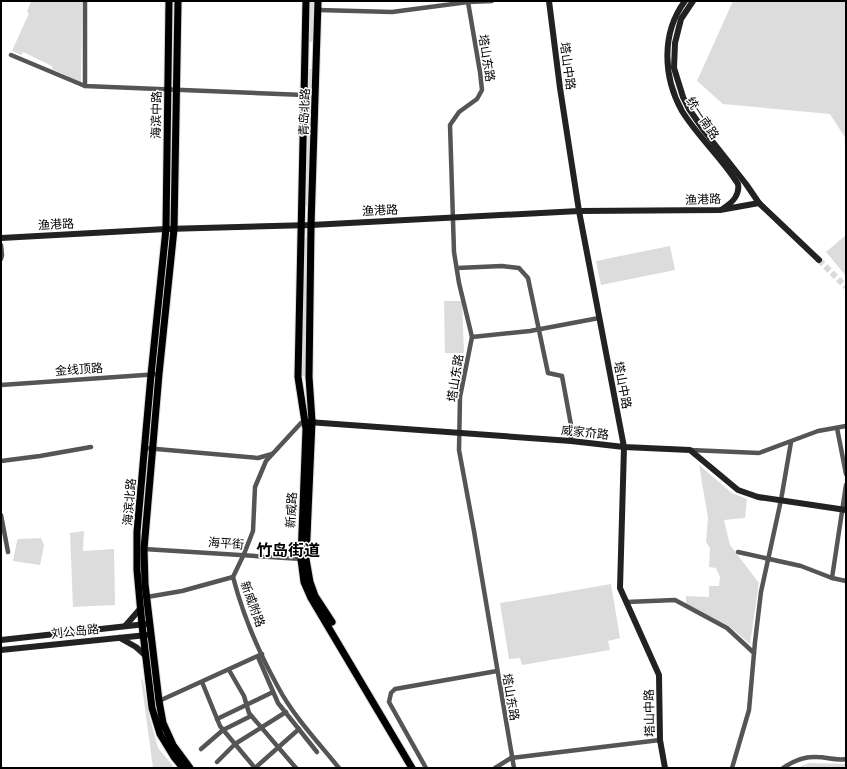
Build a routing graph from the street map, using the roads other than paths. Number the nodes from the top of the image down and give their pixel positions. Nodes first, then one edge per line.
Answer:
1 (85, 1) edge
2 (169, 1) edge
3 (178, 1) edge
4 (306, 1) edge
5 (318, 1) edge
6 (492, 1) edge
7 (548, 1) edge
8 (685, 1) edge
9 (693, 1) edge
10 (468, 2) junction
11 (318, 10) junction
12 (11, 55) dead end
13 (85, 86) junction
14 (167, 90) junction
15 (176, 91) junction
16 (304, 95) junction
17 (759, 203) junction
18 (720, 210) junction
19 (579, 211) junction
20 (453, 217) junction
21 (300, 224) junction
22 (312, 225) junction
23 (174, 229) junction
24 (166, 230) junction
25 (1, 238) edge
26 (1, 245) edge
27 (1, 259) edge
28 (819, 260) tunnel mouth
29 (456, 268) junction
30 (599, 318) junction
31 (539, 329) junction
32 (472, 337) junction
33 (159, 374) junction
34 (151, 375) junction
35 (1, 384) edge
36 (306, 422) junction
37 (846, 426) edge
38 (837, 428) junction
39 (458, 432) junction
40 (571, 441) junction
41 (791, 442) junction
42 (91, 447) dead end
43 (624, 447) junction
44 (145, 448) junction
45 (153, 448) junction
46 (690, 450) junction
47 (272, 454) junction
48 (1, 461) edge
49 (846, 474) edge
50 (846, 485) edge
51 (781, 500) junction
52 (844, 510) edge
53 (1, 515) edge
54 (144, 548) junction
55 (8, 552) dead end
56 (738, 552) dead end
57 (244, 554) junction
58 (303, 559) junction
59 (768, 559) junction
60 (233, 577) junction
61 (832, 578) junction
62 (846, 581) edge
63 (147, 597) junction
64 (627, 602) junction
65 (140, 609) junction
66 (149, 624) junction
67 (142, 625) junction
68 (126, 626) junction
69 (147, 635) junction
70 (118, 637) junction
71 (1, 640) edge
72 (1, 650) edge
73 (754, 653) junction
74 (146, 656) junction
75 (260, 656) junction
76 (229, 670) junction
77 (497, 671) junction
78 (202, 682) junction
79 (273, 692) junction
80 (159, 701) junction
81 (247, 705) junction
82 (286, 712) junction
83 (251, 716) junction
84 (217, 719) junction
85 (261, 728) junction
86 (299, 729) junction
87 (223, 730) junction
88 (660, 740) junction
89 (235, 744) junction
90 (278, 748) junction
91 (201, 749) dead end
92 (317, 752) dead end
93 (511, 758) junction
94 (846, 759) edge
95 (217, 762) dead end
96 (183, 768) edge
97 (190, 768) edge
98 (255, 768) edge
99 (296, 768) edge
100 (339, 768) edge
101 (412, 768) edge
102 (417, 768) edge
103 (426, 768) edge
104 (495, 768) edge
105 (514, 768) edge
106 (665, 768) edge
107 (732, 768) edge
108 (783, 768) edge

1 - 13 street
2 - 14 main road, 海滨中路
3 - 15 main road, 海滨中路
4 - 16 main road, 青岛北路
5 - 11 main road, 青岛北路
6 - 10 street
7 - 19 street, 塔山中路
8 - 18 street, 统一南路
9 - 17 street, 统一南路
10 - 11 street
10 - 20 street, 塔山东路
11 - 22 main road, 青岛北路
12 - 13 street
13 - 14 street
14 - 15 street
14 - 24 main road, 海滨中路
15 - 16 street
15 - 23 main road, 海滨中路
16 - 21 main road, 青岛北路
17 - 18 street, 渔港路
17 - 28 street, 统一南路
18 - 19 street, 渔港路
19 - 20 street, 渔港路
19 - 30 street, 塔山中路
20 - 22 street, 渔港路
20 - 29 street, 塔山东路
21 - 22 street, 渔港路
21 - 23 street, 渔港路
21 - 36 main road, 新威路
22 - 36 main road, 新威路
23 - 24 street, 渔港路
23 - 33 main road, 海滨北路
24 - 25 street, 渔港路
24 - 34 main road, 海滨北路
26 - 27 street
29 - 31 street
29 - 32 street, 塔山东路
30 - 31 street
30 - 43 street, 塔山中路
31 - 32 street
31 - 40 street
32 - 39 street, 塔山东路
33 - 34 street, 金线顶路
33 - 45 main road, 海滨北路
34 - 35 street, 金线顶路
34 - 44 main road, 海滨北路
36 - 39 street, 威家夼路
36 - 47 street, 新威附路
36 - 58 main road, 新威路
37 - 38 street
38 - 41 street
38 - 49 street
39 - 40 street, 威家夼路
39 - 77 street, 塔山东路
40 - 43 street, 威家夼路
41 - 46 street
41 - 51 street
42 - 48 street
43 - 46 street, 威家夼路
43 - 64 street, 塔山中路
44 - 45 street
44 - 65 main road, 海滨北路
45 - 47 street
45 - 54 main road, 海滨北路
46 - 51 street
47 - 57 street, 新威附路
50 - 52 street
51 - 52 street
51 - 59 street
52 - 61 street
53 - 55 street
54 - 57 street, 海平街
54 - 63 main road, 海滨北路
56 - 59 street
57 - 58 street, 海平街
57 - 60 street, 新威附路
58 - 101 main road, 新威路
58 - 102 main road, 新威路
59 - 61 street
59 - 73 street
60 - 63 street
60 - 75 street, 新威附路
61 - 62 street
63 - 66 main road, 海滨北路
64 - 73 street
64 - 88 street, 塔山中路
65 - 67 main road, 海滨北路
65 - 68 street
66 - 67 street, 刘公岛路
66 - 69 main road, 海滨北路
67 - 68 street, 刘公岛路
67 - 69 main road, 海滨北路
68 - 71 street, 刘公岛路
69 - 70 street, 刘公岛路
69 - 74 main road, 海滨北路
69 - 80 main road, 海滨北路
70 - 72 street, 刘公岛路
70 - 74 street
73 - 107 street
74 - 96 main road, 海滨北路
75 - 76 street
75 - 79 street
75 - 100 street, 新威附路
76 - 78 street
76 - 81 street
77 - 93 street, 塔山东路
77 - 103 street
78 - 80 street
78 - 84 street
79 - 81 street
79 - 82 street
80 - 97 main road, 海滨北路
81 - 83 street
81 - 84 street
82 - 85 street
82 - 86 street
83 - 85 street
83 - 87 street
84 - 87 street
85 - 89 street
85 - 90 street
86 - 90 street
86 - 92 street
87 - 89 street
87 - 91 street
88 - 93 street
88 - 106 street, 塔山中路
89 - 95 street
89 - 98 street
90 - 98 street
90 - 99 street
93 - 104 street
93 - 105 street, 塔山东路
94 - 108 street

